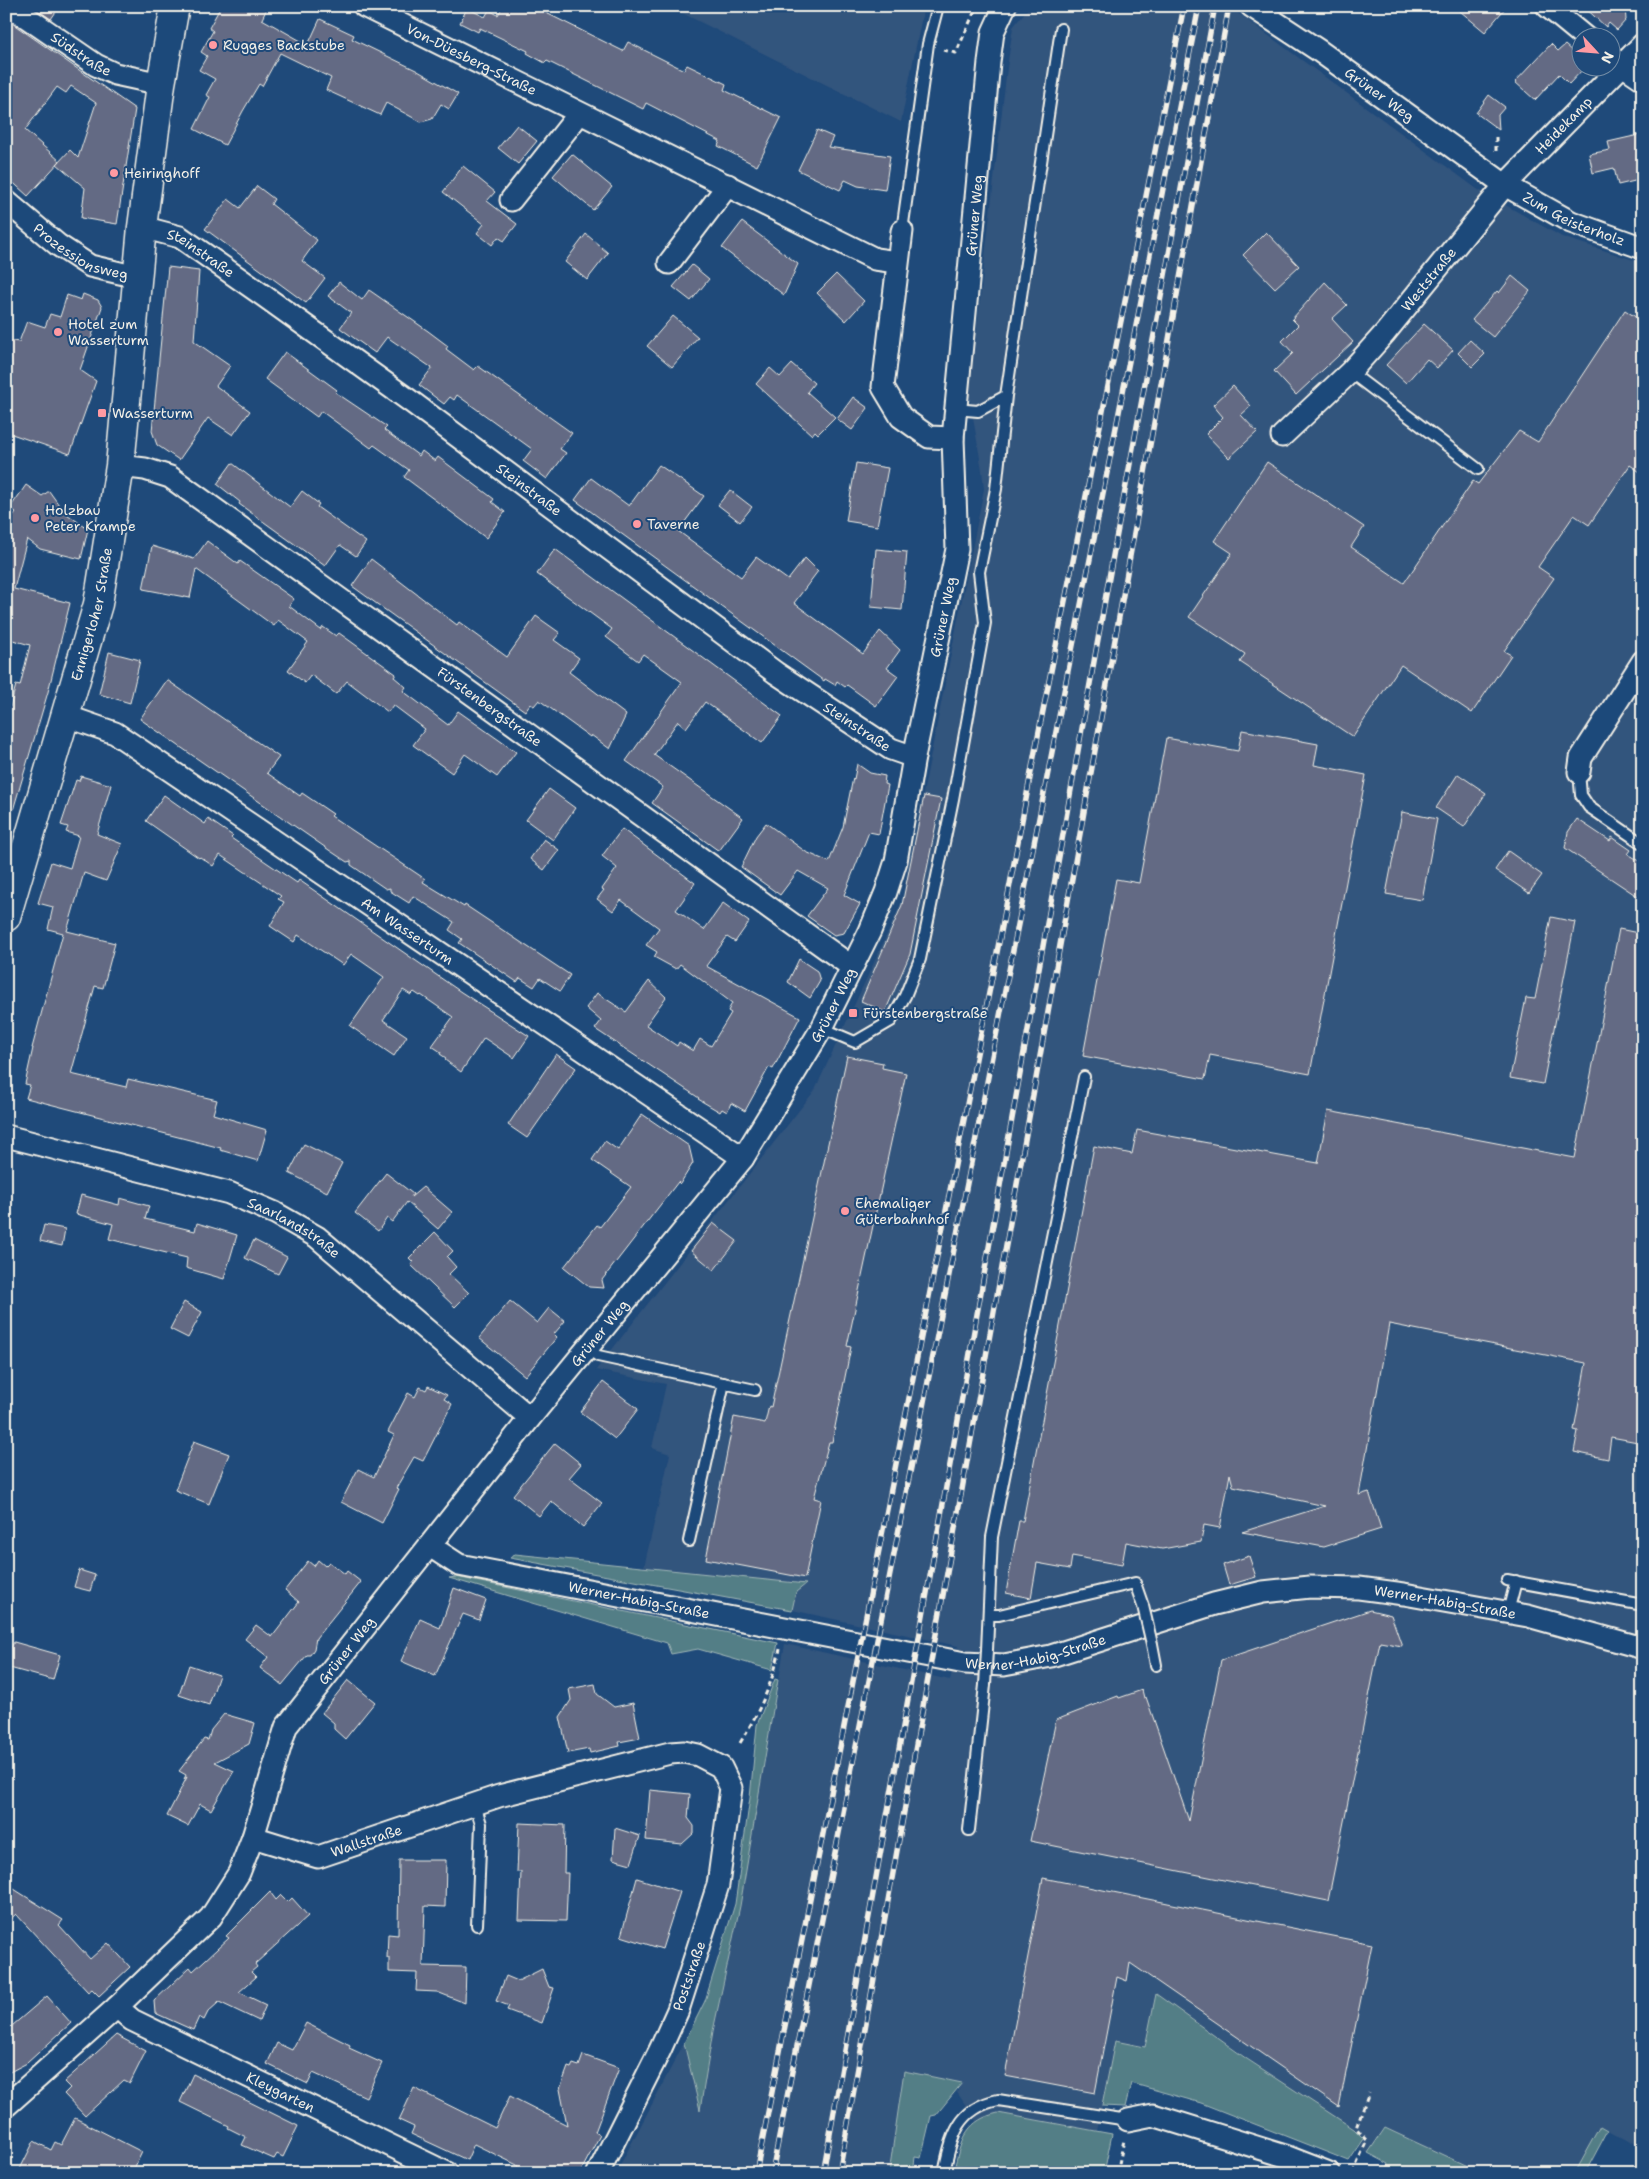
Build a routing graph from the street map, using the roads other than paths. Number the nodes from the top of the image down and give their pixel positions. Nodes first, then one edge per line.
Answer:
1 (10, 6) edge
2 (175, 6) edge
3 (364, 6) edge
4 (938, 6) edge
5 (1005, 6) edge
6 (1252, 6) edge
7 (1547, 6) edge
8 (1574, 28) edge
9 (1061, 30) dead end
10 (1643, 44) edge
11 (1622, 59) edge
12 (1622, 65) edge
13 (1602, 78) edge
14 (1643, 79) edge
15 (161, 84) junction
16 (579, 114) junction
17 (1505, 185) junction
18 (728, 186) junction
19 (511, 200) dead end
20 (6, 201) edge
21 (142, 227) junction
22 (902, 231) joint
23 (1643, 248) edge
24 (897, 262) junction
25 (669, 263) dead end
26 (137, 277) junction
27 (1350, 372) junction
28 (1006, 396) junction
29 (955, 409) junction
30 (1282, 436) dead end
31 (953, 438) junction
32 (120, 466) junction
33 (1478, 469) dead end
34 (1643, 661) edge
35 (66, 716) junction
36 (914, 757) junction
37 (1579, 772) joint
38 (1643, 844) edge
39 (13, 871) edge
40 (6, 917) edge
41 (852, 966) junction
42 (822, 1028) junction
43 (1084, 1077) dead end
44 (6, 1136) edge
45 (744, 1158) junction
46 (587, 1348) junction
47 (724, 1383) junction
48 (755, 1390) dead end
49 (530, 1418) junction
50 (690, 1541) dead end
51 (430, 1546) junction
52 (1643, 1606) edge
53 (1508, 1612) junction
54 (989, 1615) junction
55 (1643, 1648) edge
56 (1156, 1665) dead end
57 (720, 1767) joint
58 (475, 1804) junction
59 (970, 1830) dead end
60 (253, 1837) junction
61 (477, 1925) dead end
62 (117, 2006) junction
63 (6, 2106) edge
64 (1128, 2120) joint
65 (447, 2173) edge
66 (598, 2173) edge
67 (944, 2173) edge
68 (1330, 2173) edge

1 - 15 street, Südstraße
2 - 15 main road, Ennigerloher Straße
3 - 16 street, Von-Düesberg-Straße
4 - 22 lane
5 - 29 street, Grüner Weg
6 - 17 street, Grüner Weg
7 - 8 street
9 - 28 lane
10 - 11 street, Heidekamp
12 - 14 street
13 - 17 street, Heidekamp
15 - 21 main road, Ennigerloher Straße
16 - 18 street, Von-Düesberg-Straße
16 - 19 street
17 - 23 street, Zum Geisterholz
17 - 27 street, Weststraße
18 - 24 street, Von-Düesberg-Straße
18 - 25 street
20 - 26 street, Prozessionsweg
21 - 26 main road, Ennigerloher Straße
21 - 36 street, Steinstraße
22 - 24 street
24 - 31 street
26 - 32 main road, Ennigerloher Straße
27 - 30 street, Weststraße
27 - 33 lane
28 - 29 lane
28 - 42 lane
29 - 31 street, Grüner Weg
31 - 36 street, Grüner Weg
32 - 35 main road, Ennigerloher Straße
32 - 41 street, Fürstenbergstraße
34 - 37 street
35 - 39 main road, Ennigerloher Straße
35 - 45 street, Am Wasserturm
36 - 41 street, Grüner Weg
37 - 38 lane
39 - 40 main road, Ennigerloher Straße
41 - 42 street, Grüner Weg
42 - 45 street, Grüner Weg
43 - 54 lane
44 - 49 street, Saarlandstraße
45 - 46 street, Grüner Weg
46 - 47 lane
46 - 49 street, Grüner Weg
47 - 48 lane
47 - 50 lane
49 - 51 street, Grüner Weg
51 - 53 street, Werner-Habig-Straße
51 - 60 street, Grüner Weg
52 - 53 lane
53 - 55 street, Werner-Habig-Straße
54 - 56 lane, bridge
54 - 59 lane, bridge
57 - 58 street, Wallstraße
57 - 66 street, Poststraße
58 - 60 street, Wallstraße
58 - 61 lane
60 - 62 street
62 - 63 street
62 - 65 street, Kleygarten
64 - 67 lane
64 - 68 street

